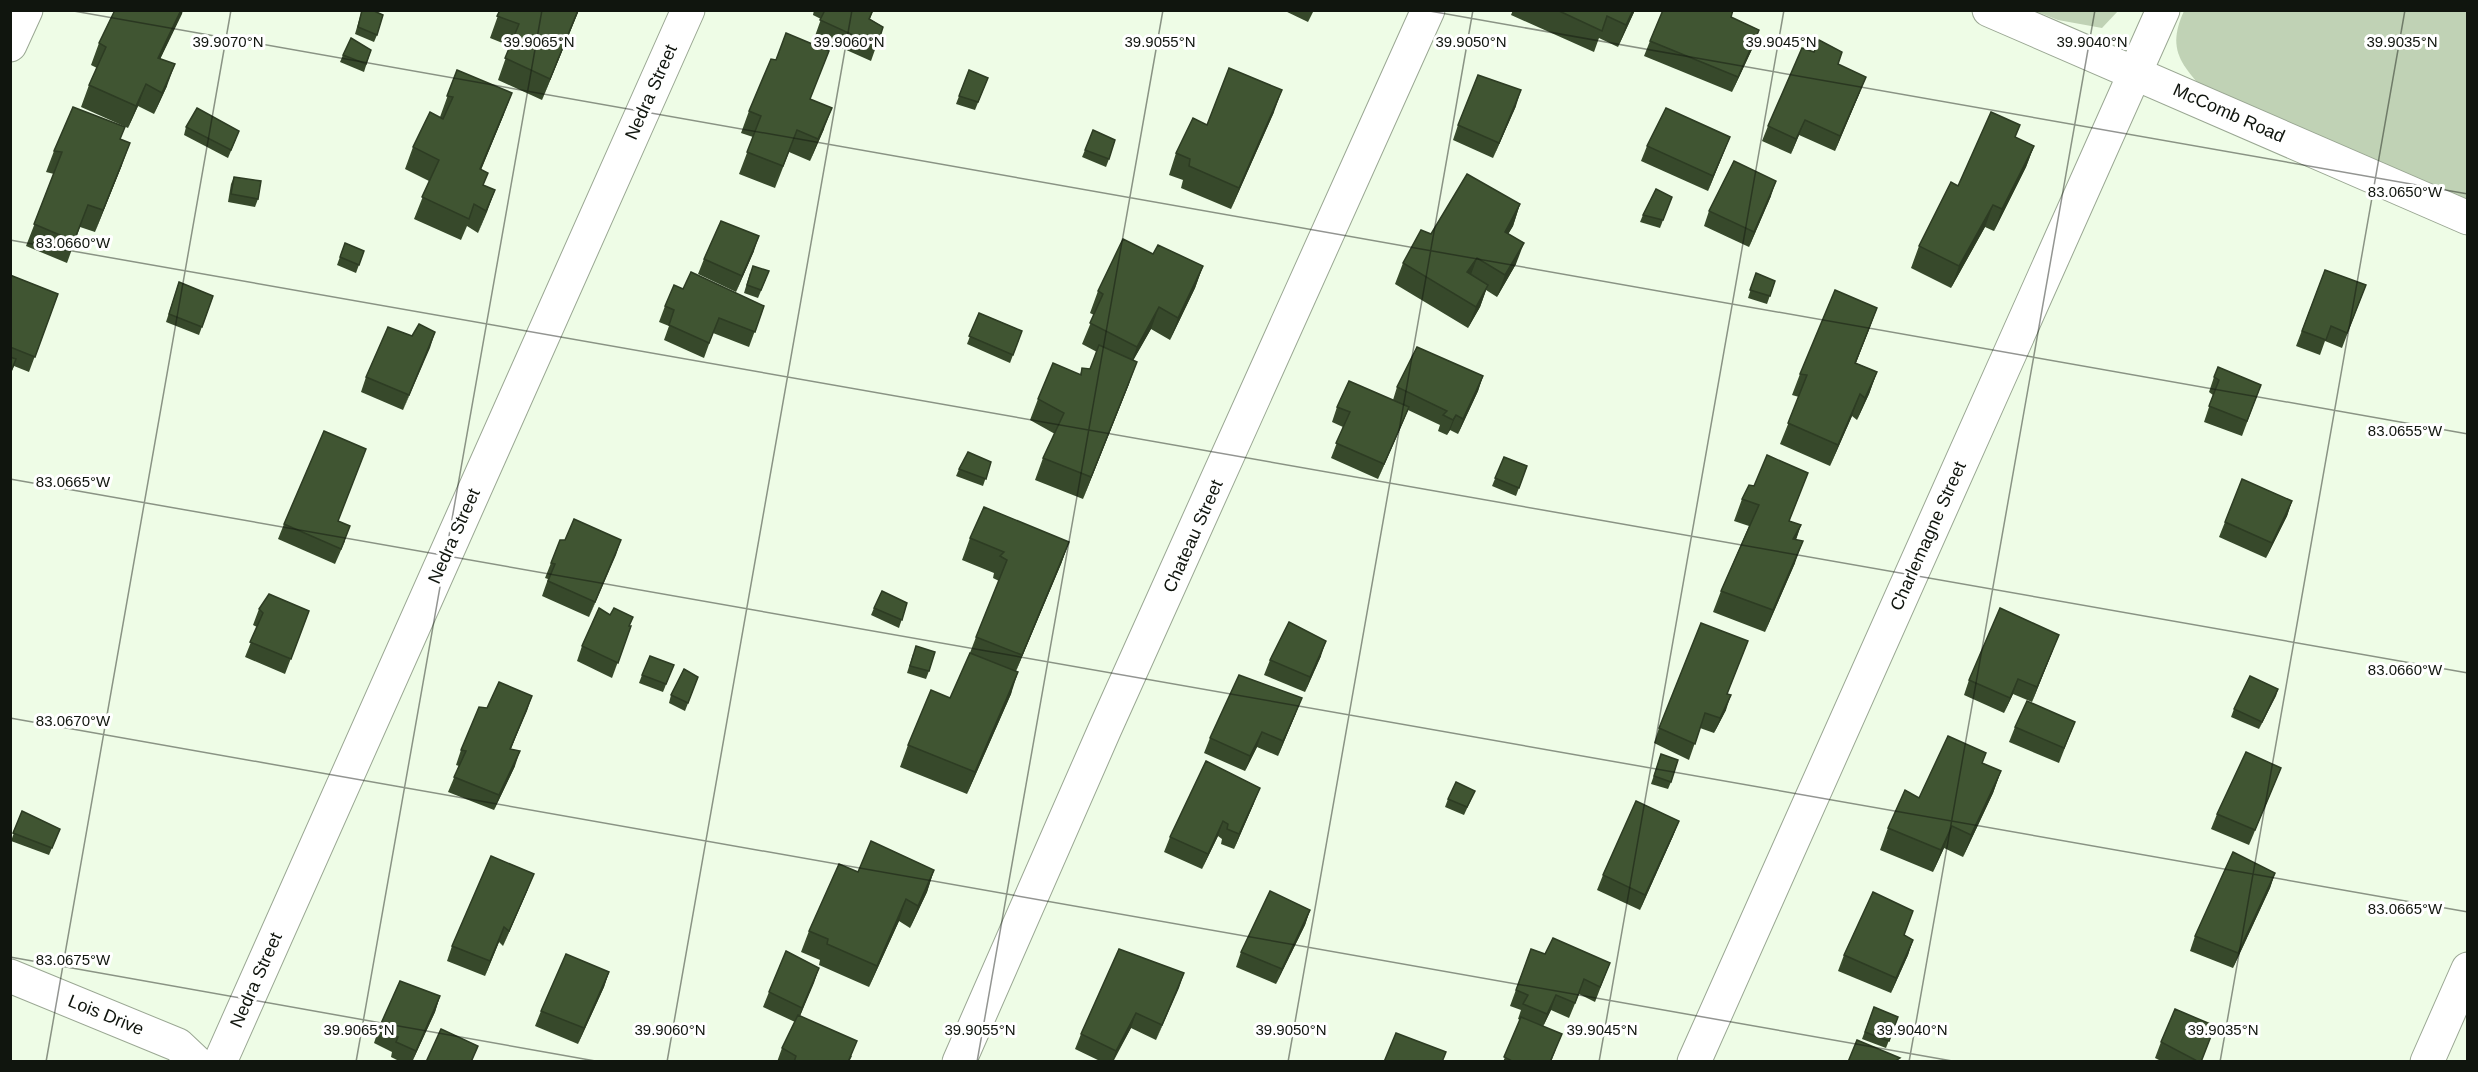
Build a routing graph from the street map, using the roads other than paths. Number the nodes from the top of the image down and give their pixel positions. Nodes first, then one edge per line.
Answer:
1 (26, 10) edge
2 (688, 10) edge
3 (1428, 10) edge
4 (1989, 10) edge
5 (2163, 10) edge
6 (10, 45) edge
7 (2136, 73) junction
8 (2468, 218) edge
9 (2468, 969) edge
10 (10, 976) edge
11 (196, 1062) edge
12 (220, 1062) edge
13 (959, 1062) edge
14 (1694, 1062) edge
15 (2427, 1062) edge

1 - 6 street
2 - 12 street, Nedra Street
3 - 13 street, Chateau Street
4 - 7 street, McComb Road
5 - 7 street, Charlemagne Street
7 - 8 street, McComb Road
7 - 14 street, Charlemagne Street
9 - 15 street
10 - 11 street, Lois Drive

